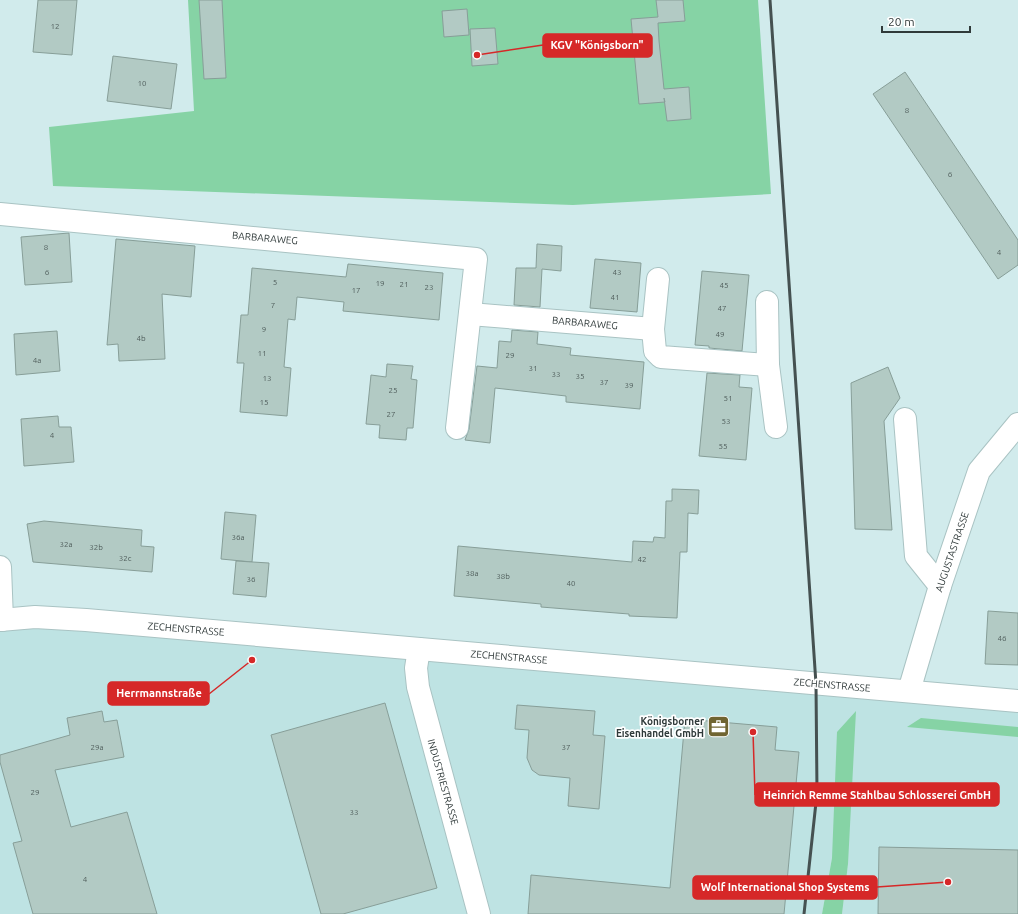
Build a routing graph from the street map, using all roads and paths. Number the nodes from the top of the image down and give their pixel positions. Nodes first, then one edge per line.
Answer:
1 (0, 214) edge
2 (658, 279) dead end
3 (767, 302) dead end
4 (470, 314) junction
5 (653, 329) junction
6 (768, 365) junction
7 (905, 419) dead end
8 (1018, 424) edge
9 (776, 427) dead end
10 (456, 428) dead end
11 (0, 567) edge
12 (940, 586) junction
13 (1, 620) edge
14 (419, 649) junction
15 (909, 691) junction
16 (1018, 701) edge
17 (479, 914) edge

1 - 4 street, BARBARAWEG
2 - 5 street
3 - 6 street
4 - 5 street, BARBARAWEG
4 - 10 street, BARBARAWEG
5 - 6 street
6 - 9 street
7 - 12 street
8 - 12 street, AUGUSTASTRASSE
11 - 13 street
12 - 15 street, AUGUSTASTRASSE
13 - 14 street, ZECHENSTRASSE
14 - 15 street, ZECHENSTRASSE
14 - 17 street, INDUSTRIESTRASSE
15 - 16 street, ZECHENSTRASSE

